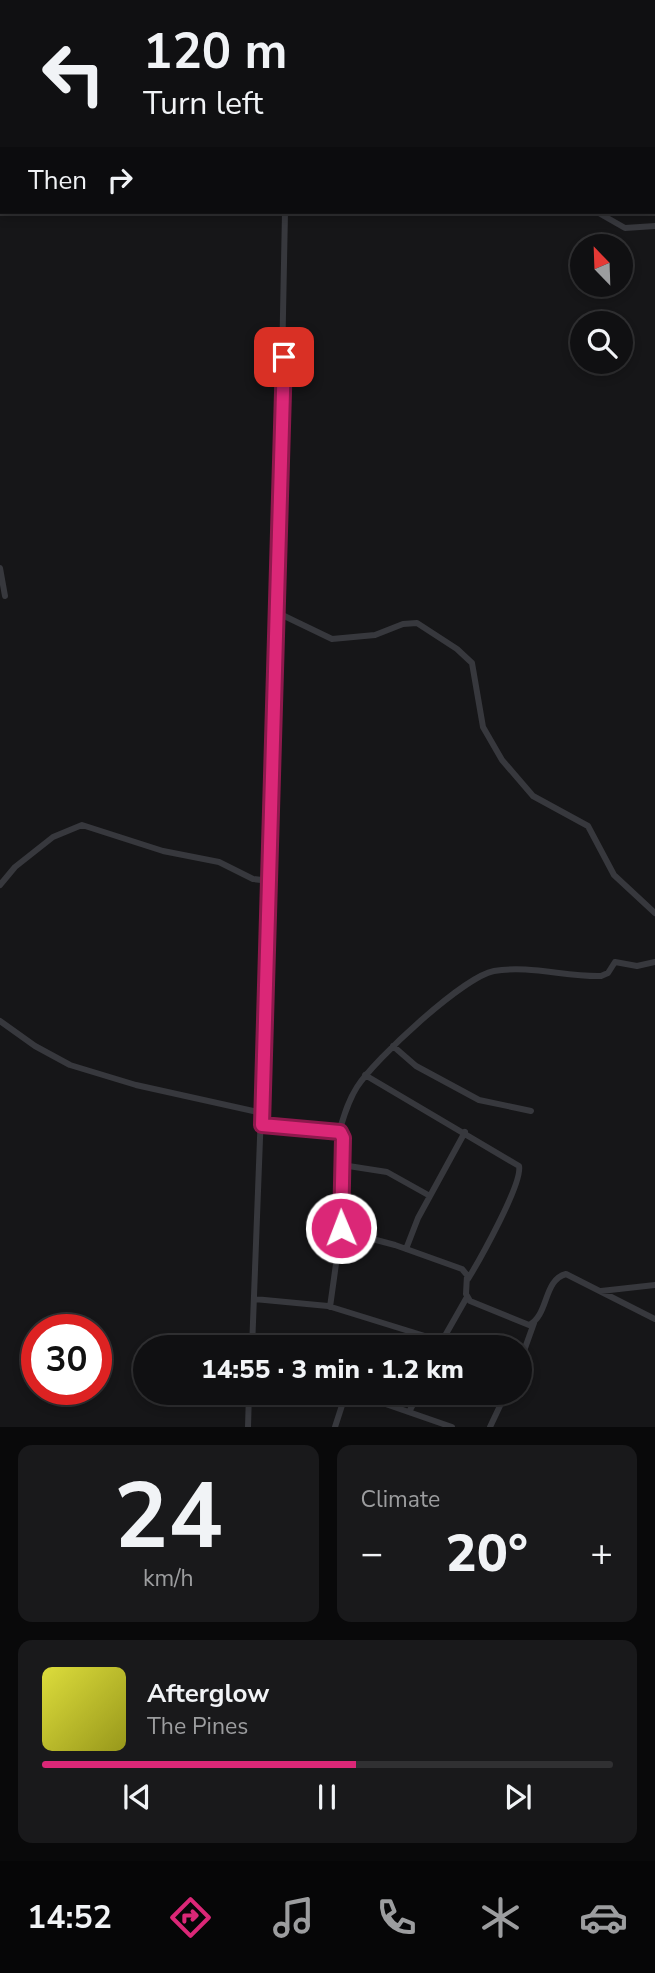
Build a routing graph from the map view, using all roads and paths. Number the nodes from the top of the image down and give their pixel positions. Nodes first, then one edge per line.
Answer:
1 (285, 214) edge
2 (600, 214) edge
3 (655, 226) edge
4 (0, 568) edge
5 (5, 596) dead end
6 (278, 613) junction
7 (270, 881) junction
8 (0, 885) edge
9 (655, 913) edge
10 (655, 962) edge
11 (0, 1021) edge
12 (393, 1046) junction
13 (365, 1075) junction
14 (531, 1111) dead end
15 (262, 1113) junction
16 (262, 1125) junction
17 (340, 1132) junction
18 (465, 1132) junction
19 (342, 1164) junction
20 (430, 1196) junction
21 (341, 1228) junction
22 (406, 1249) junction
23 (468, 1279) junction
24 (655, 1284) edge
25 (601, 1291) junction
26 (467, 1297) junction
27 (254, 1299) junction
28 (330, 1307) junction
29 (655, 1319) edge
30 (534, 1323) junction
31 (253, 1335) edge
32 (412, 1335) edge
33 (444, 1335) edge
34 (530, 1335) edge
35 (249, 1405) edge
36 (342, 1405) edge
37 (394, 1405) edge
38 (413, 1405) edge
39 (500, 1405) edge
40 (410, 1410) junction
41 (248, 1427) edge
42 (335, 1427) edge
43 (452, 1427) edge
44 (490, 1427) edge

1 - 6 street
2 - 3 street
4 - 5 street
6 - 7 street
6 - 9 street
7 - 8 street
7 - 15 street
10 - 12 street
11 - 15 street
12 - 13 street
12 - 14 street
13 - 17 street
13 - 18 street
15 - 16 street
16 - 17 street
16 - 27 street
17 - 19 street
18 - 20 street
18 - 23 street
19 - 20 street
19 - 21 street
20 - 22 street
21 - 22 street
21 - 28 street
22 - 23 street
23 - 26 street
24 - 25 street
25 - 29 street
25 - 30 street
26 - 30 street
26 - 33 street
27 - 28 street
27 - 31 street
28 - 32 street
30 - 34 street
35 - 41 street
36 - 42 street
37 - 40 street
38 - 40 street
39 - 44 street
40 - 43 street

